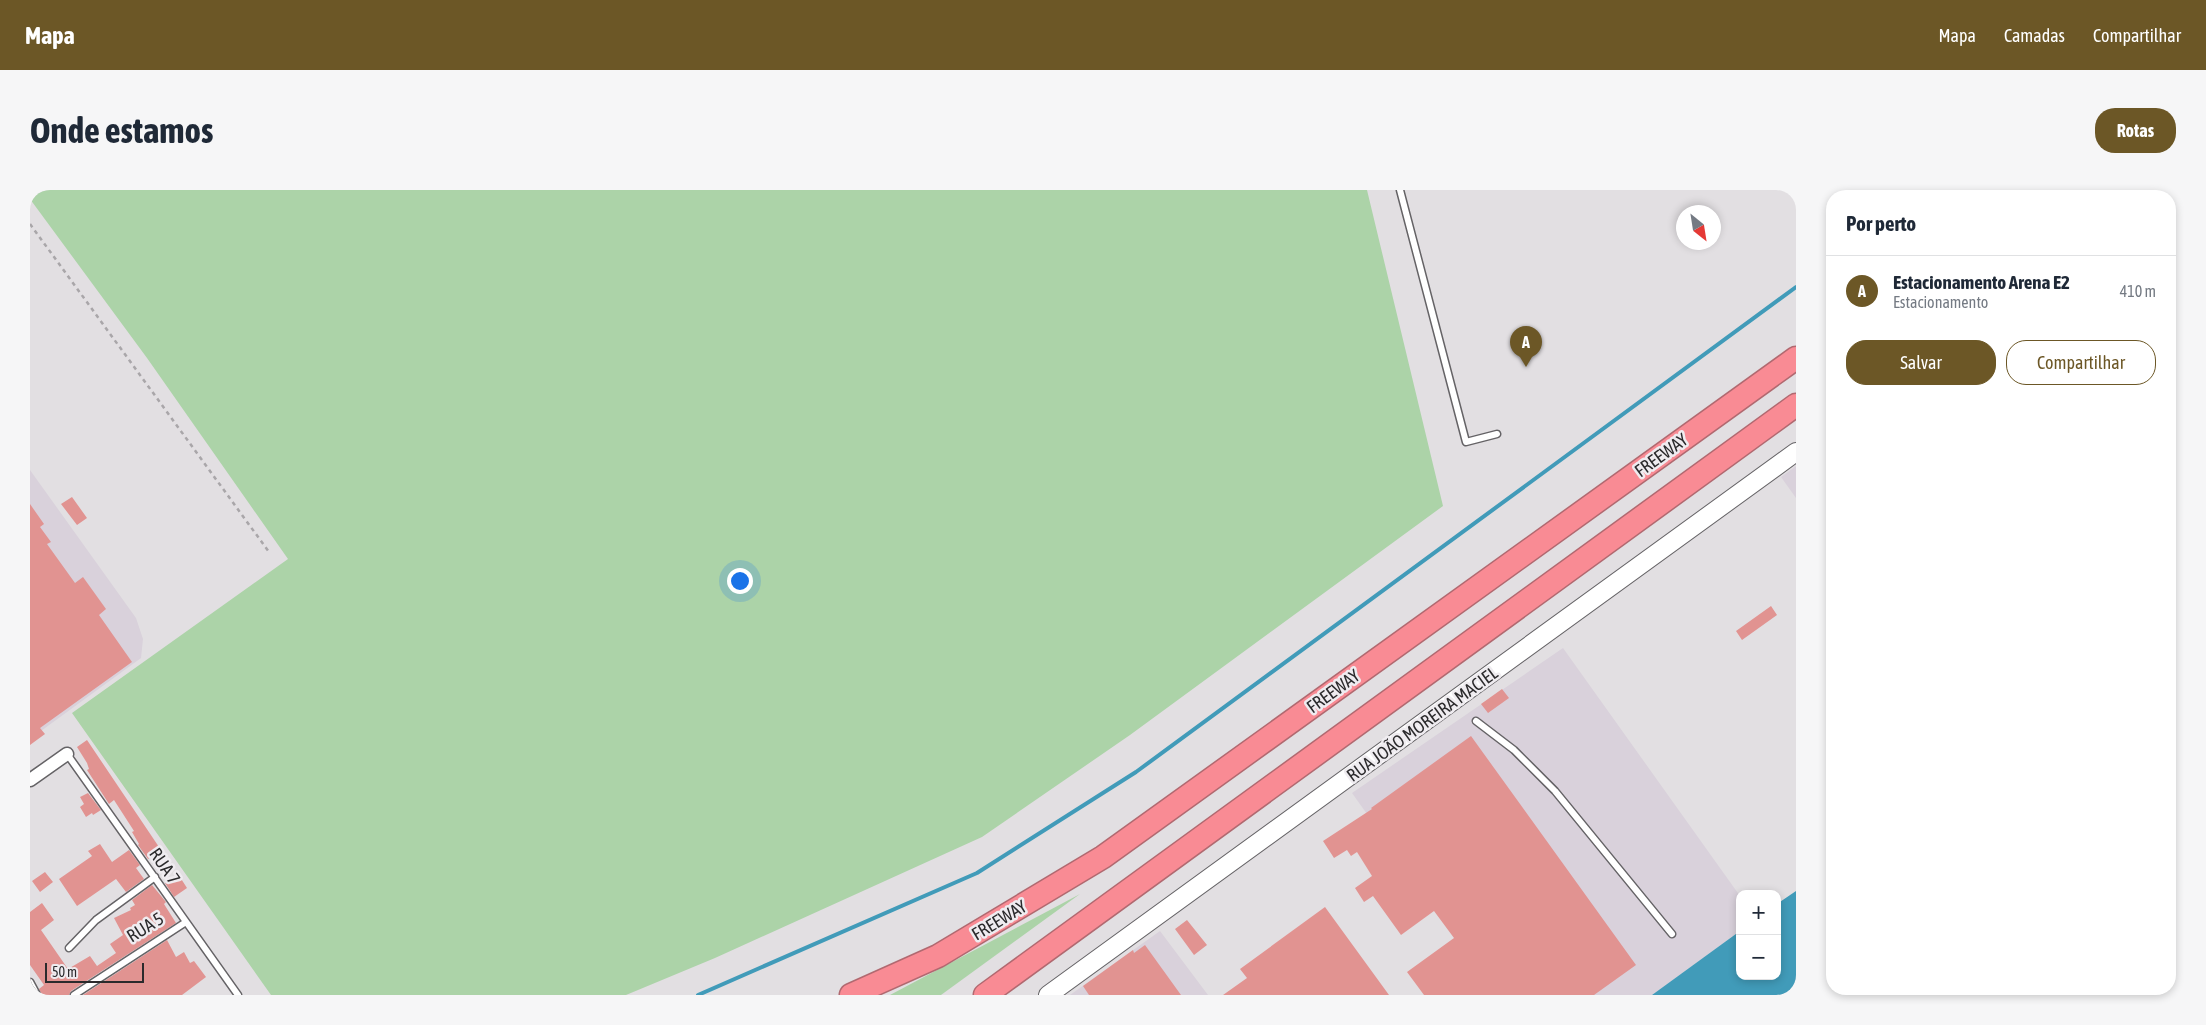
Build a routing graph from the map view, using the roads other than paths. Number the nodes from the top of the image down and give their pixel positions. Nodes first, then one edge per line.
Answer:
1 (1400, 190) edge
2 (1796, 358) edge
3 (1796, 405) edge
4 (1497, 434) dead end
5 (1796, 452) edge
6 (1476, 721) dead end
7 (66, 754) joint
8 (30, 780) edge
9 (155, 877) junction
10 (186, 922) junction
11 (1672, 934) dead end
12 (69, 948) dead end
13 (30, 982) edge
14 (37, 995) edge
15 (74, 995) edge
16 (238, 995) edge
17 (851, 995) edge
18 (985, 995) edge
19 (1048, 995) edge

1 - 4 lane
2 - 17 highway, FREEWAY
3 - 18 highway
5 - 19 street, RUA JOÃO MOREIRA MACIEL
6 - 11 lane
7 - 8 street
7 - 9 lane, RUA 7
9 - 10 lane, RUA 7
9 - 12 lane
10 - 15 lane, RUA 5
10 - 16 lane, RUA 7
13 - 14 lane

